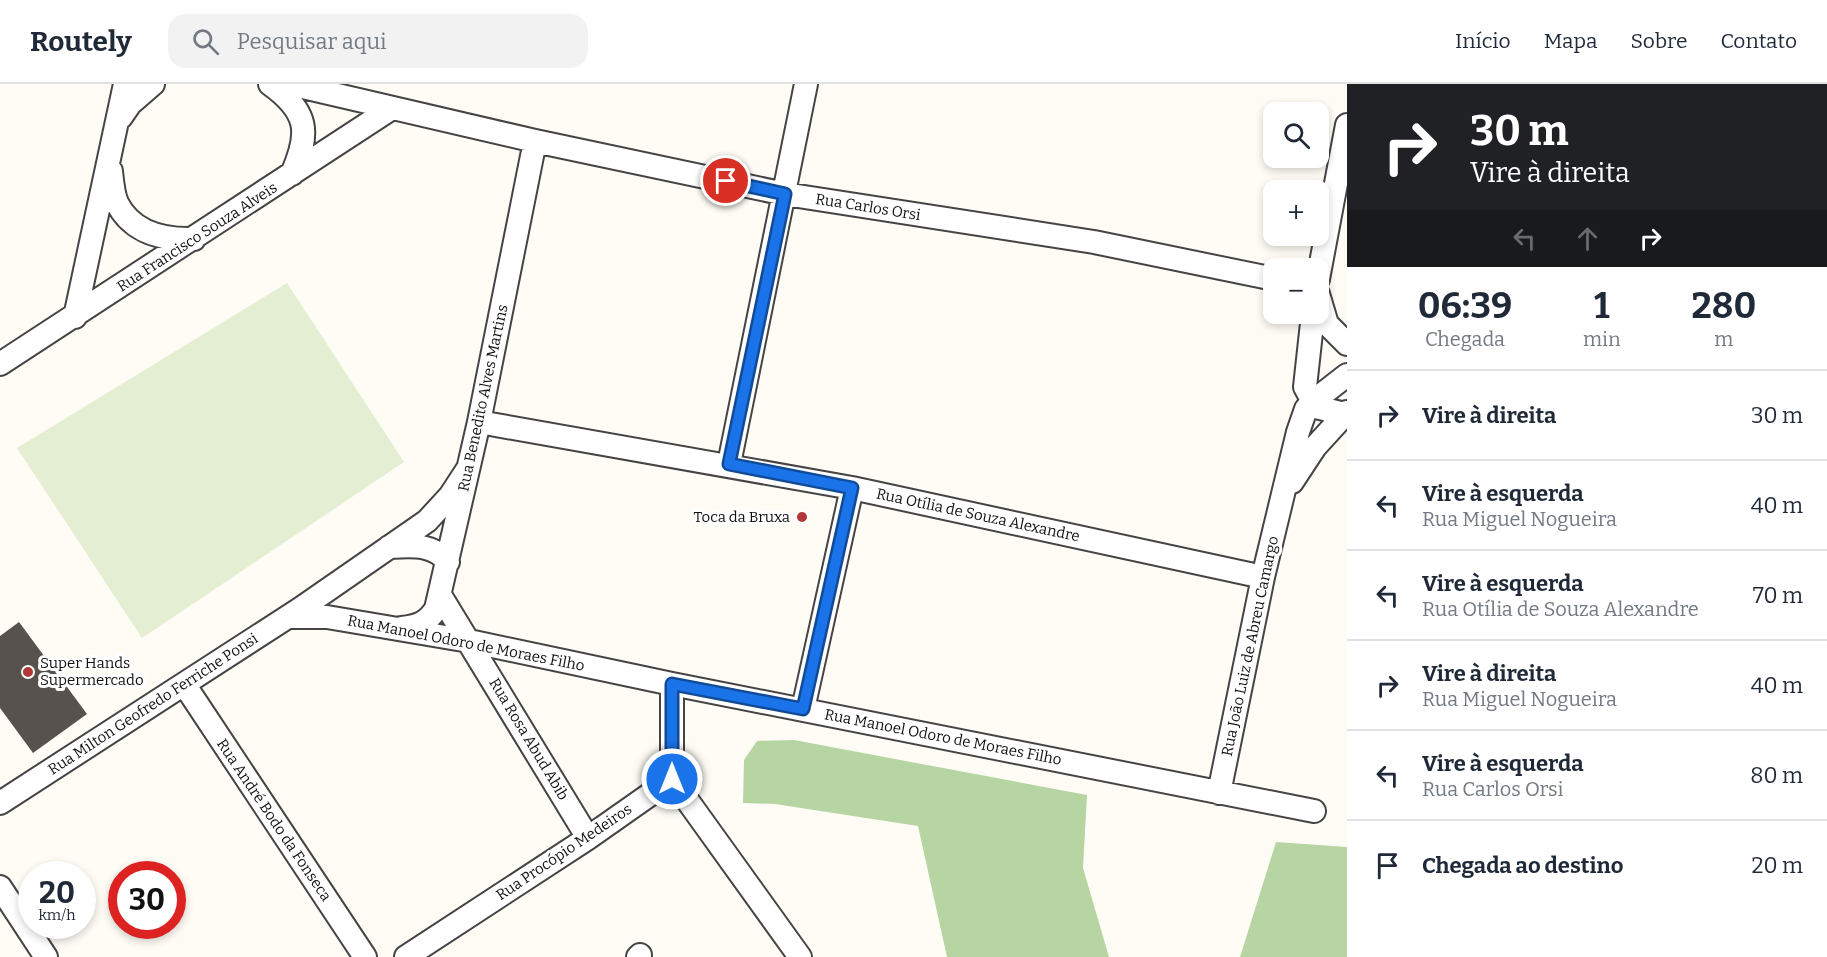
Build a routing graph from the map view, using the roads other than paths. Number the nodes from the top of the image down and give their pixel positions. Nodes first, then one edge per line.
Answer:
1 (125, 84) edge
2 (153, 84) edge
3 (270, 84) edge
4 (290, 84) edge
5 (806, 84) edge
6 (392, 108) junction
7 (117, 125) junction
8 (1347, 125) edge
9 (535, 141) junction
10 (109, 161) junction
11 (292, 174) junction
12 (785, 194) junction
13 (194, 239) junction
14 (1322, 258) edge
15 (1263, 277) edge
16 (75, 317) junction
17 (1312, 324) edge
18 (1327, 324) edge
19 (1347, 344) edge
20 (0, 364) edge
21 (1347, 375) edge
22 (1311, 403) junction
23 (1346, 413) edge
24 (479, 422) junction
25 (729, 464) junction
26 (467, 470) junction
27 (852, 488) junction
28 (1281, 499) junction
29 (388, 547) junction
30 (448, 562) junction
31 (1263, 577) junction
32 (327, 590) junction
33 (440, 595) junction
34 (297, 611) junction
35 (340, 619) junction
36 (397, 628) junction
37 (469, 641) junction
38 (184, 684) junction
39 (672, 684) junction
40 (803, 709) junction
41 (672, 779) junction
42 (1219, 793) junction
43 (0, 802) edge
44 (1314, 811) dead end
45 (588, 838) junction
46 (0, 887) edge
47 (46, 957) edge
48 (365, 957) edge
49 (406, 957) edge
50 (800, 957) edge

1 - 7 street
2 - 7 street
3 - 11 street
4 - 6 street, Rua Carlos Orsi
5 - 12 street
6 - 9 street, Rua Carlos Orsi
6 - 11 street, Rua Francisco Souza Alveis
7 - 10 street
8 - 14 street
9 - 12 street, Rua Carlos Orsi
9 - 24 street, Rua Benedito Alves Martins
10 - 13 street
10 - 16 street
11 - 13 street, Rua Francisco Souza Alveis
12 - 15 street, Rua Carlos Orsi
12 - 25 street
13 - 16 street, Rua Francisco Souza Alveis
16 - 20 street, Rua Francisco Souza Alveis
17 - 22 street
18 - 19 street
21 - 22 street, Rua João Luiz de Abreu Camargo
22 - 23 street
22 - 28 street, Rua João Luiz de Abreu Camargo
23 - 28 street, Rua João Luiz de Abreu Camargo
24 - 25 street, Rua Otília de Souza Alexandre
24 - 26 street, Rua Benedito Alves Martins
25 - 27 street, Rua Otília de Souza Alexandre
26 - 29 street, Rua Milton Geofredo Ferriche Ponsi
26 - 30 street, Rua Benedito Alves Martins
27 - 31 street, Rua Otília de Souza Alexandre
27 - 40 street
28 - 31 street, Rua João Luiz de Abreu Camargo
29 - 30 street
29 - 32 street, Rua Milton Geofredo Ferriche Ponsi
30 - 33 street, Rua Benedito Alves Martins
31 - 42 street, Rua João Luiz de Abreu Camargo
32 - 34 street, Rua Milton Geofredo Ferriche Ponsi
32 - 35 street
33 - 36 street, Rua Benedito Alves Martins
33 - 37 street, Rua Rosa Abud Abib
34 - 35 street, Rua Manoel Odoro de Moraes Filho
34 - 38 street, Rua Milton Geofredo Ferriche Ponsi
35 - 36 street, Rua Manoel Odoro de Moraes Filho
36 - 37 street, Rua Manoel Odoro de Moraes Filho
37 - 39 street, Rua Manoel Odoro de Moraes Filho
37 - 45 street, Rua Rosa Abud Abib
38 - 43 street, Rua Milton Geofredo Ferriche Ponsi
38 - 48 street, Rua André Bodo da Fonseca
39 - 40 street, Rua Manoel Odoro de Moraes Filho
39 - 41 street
40 - 42 street, Rua Manoel Odoro de Moraes Filho
41 - 45 street, Rua Procópio Medeiros
41 - 50 street
42 - 44 street, Rua Manoel Odoro de Moraes Filho
45 - 49 street, Rua Procópio Medeiros
46 - 47 street

